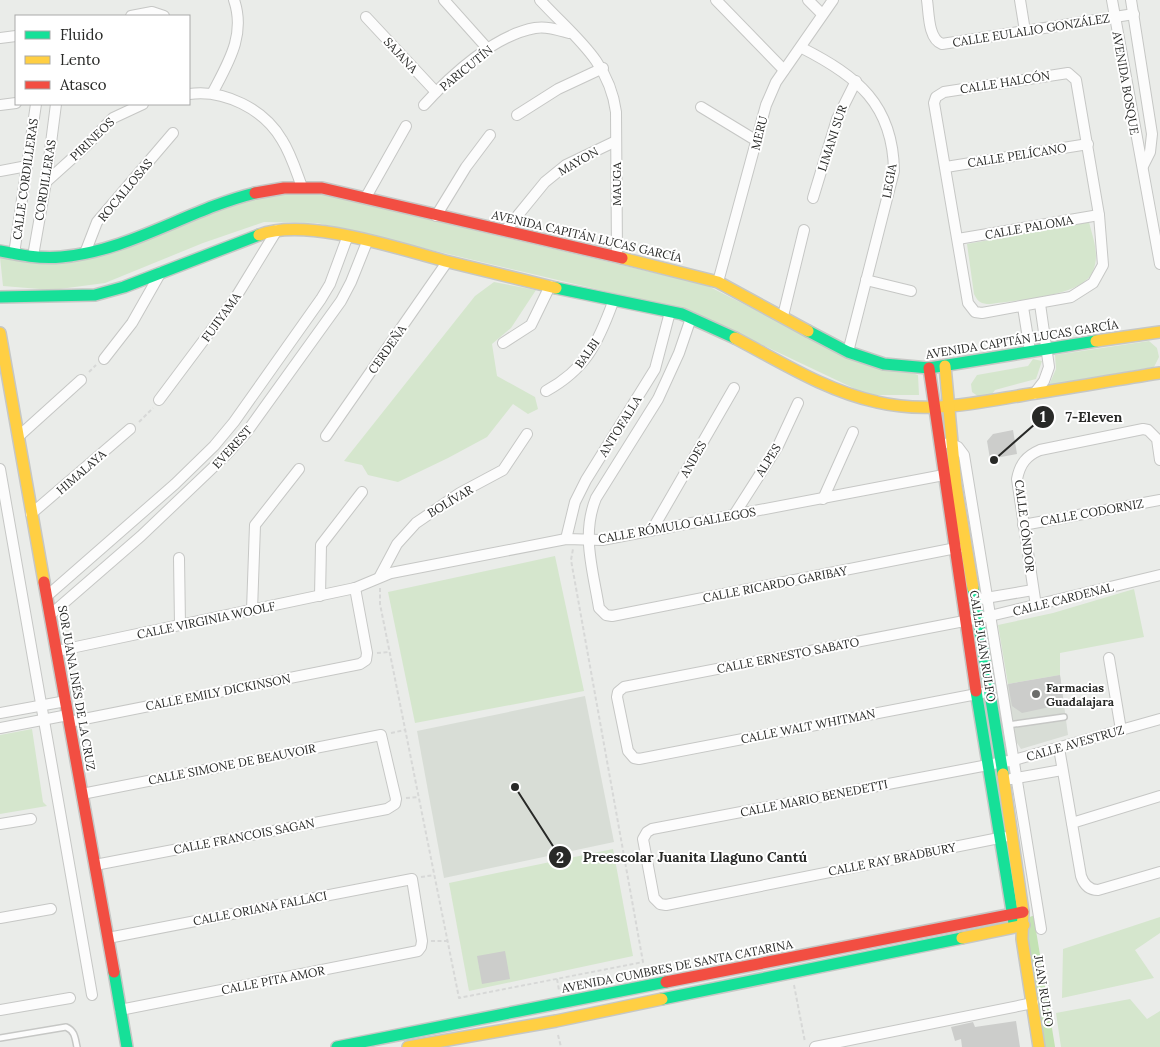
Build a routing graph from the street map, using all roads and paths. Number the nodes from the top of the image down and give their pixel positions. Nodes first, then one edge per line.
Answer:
1 (234, 0) edge
2 (444, 0) edge
3 (540, 0) edge
4 (716, 0) edge
5 (808, 0) edge
6 (833, 0) edge
7 (927, 0) edge
8 (1020, 0) edge
9 (1112, 0) edge
10 (1131, 0) edge
11 (822, 14) junction
12 (1134, 14) junction
13 (136, 15) edge
14 (161, 15) edge
15 (366, 17) dead end
16 (1115, 17) junction
17 (1025, 31) junction
18 (570, 33) junction
19 (15, 36) edge
20 (0, 38) edge
21 (487, 48) junction
22 (802, 48) junction
23 (603, 68) junction
24 (784, 70) junction
25 (856, 80) junction
26 (212, 92) junction
27 (436, 92) junction
28 (190, 94) edge
29 (15, 103) edge
30 (0, 105) edge
31 (36, 105) edge
32 (56, 105) edge
33 (121, 105) edge
34 (141, 105) edge
35 (424, 105) dead end
36 (701, 107) dead end
37 (517, 115) dead end
38 (113, 118) junction
39 (406, 126) dead end
40 (173, 133) dead end
41 (1156, 133) edge
42 (490, 135) dead end
43 (616, 141) junction
44 (757, 141) junction
45 (1088, 144) junction
46 (27, 166) junction
47 (1143, 166) junction
48 (946, 167) junction
49 (0, 171) edge
50 (46, 182) junction
51 (302, 187) junction
52 (366, 197) junction
53 (813, 198) dead end
54 (1099, 215) junction
55 (436, 216) junction
56 (277, 230) junction
57 (804, 230) dead end
58 (505, 231) junction
59 (347, 238) junction
60 (958, 239) junction
61 (367, 242) junction
62 (0, 251) edge
63 (85, 252) junction
64 (14, 254) junction
65 (33, 256) junction
66 (617, 256) junction
67 (447, 262) junction
68 (1160, 264) edge
69 (162, 272) junction
70 (866, 280) junction
71 (718, 282) junction
72 (550, 286) junction
73 (911, 291) dead end
74 (0, 297) edge
75 (613, 302) junction
76 (1040, 304) junction
77 (1023, 307) junction
78 (670, 312) junction
79 (783, 316) junction
80 (691, 318) junction
81 (1160, 332) edge
82 (0, 333) edge
83 (503, 343) dead end
84 (1048, 348) junction
85 (1030, 351) junction
86 (848, 352) junction
87 (104, 358) joint
88 (945, 366) junction
89 (929, 368) junction
90 (1160, 373) edge
91 (81, 380) joint
92 (734, 388) dead end
93 (546, 392) dead end
94 (1034, 394) junction
95 (159, 400) joint
96 (798, 403) dead end
97 (949, 407) junction
98 (934, 408) junction
99 (130, 429) joint
100 (853, 432) dead end
101 (527, 434) dead end
102 (19, 436) junction
103 (326, 436) dead end
104 (938, 442) junction
105 (952, 444) junction
106 (1160, 460) edge
107 (0, 469) edge
108 (299, 469) dead end
109 (955, 473) junction
110 (943, 476) junction
111 (362, 492) dead end
112 (822, 499) junction
113 (1160, 500) edge
114 (31, 514) junction
115 (734, 515) junction
116 (1023, 525) junction
117 (652, 530) junction
118 (570, 539) junction
119 (587, 539) junction
120 (960, 547) junction
121 (180, 558) dead end
122 (1160, 575) edge
123 (380, 576) junction
124 (355, 588) junction
125 (1033, 590) junction
126 (47, 596) junction
127 (320, 596) junction
128 (987, 598) junction
129 (975, 600) junction
130 (962, 603) junction
131 (1036, 606) junction
132 (599, 608) joint
133 (252, 610) junction
134 (50, 615) junction
135 (990, 616) junction
136 (978, 618) junction
137 (965, 621) junction
138 (180, 625) junction
139 (57, 651) junction
140 (1110, 658) dead end
141 (990, 691) junction
142 (977, 694) junction
143 (66, 701) junction
144 (41, 706) junction
145 (0, 714) edge
146 (1064, 717) dead end
147 (69, 718) junction
148 (1160, 719) edge
149 (43, 720) junction
150 (1008, 724) junction
151 (0, 728) edge
152 (405, 730) junction
153 (1121, 730) junction
154 (381, 735) junction
155 (1059, 748) junction
156 (639, 759) joint
157 (1014, 760) junction
158 (1001, 762) junction
159 (989, 764) junction
160 (1062, 770) junction
161 (1016, 778) junction
162 (998, 782) junction
163 (82, 794) junction
164 (1160, 796) edge
165 (31, 819) dead end
166 (1072, 823) junction
167 (0, 824) edge
168 (1006, 837) junction
169 (95, 865) junction
170 (1160, 872) edge
171 (666, 905) joint
172 (50, 909) dead end
173 (1018, 913) junction
174 (0, 918) edge
175 (1020, 926) junction
176 (1041, 929) dead end
177 (108, 938) junction
178 (448, 942) junction
179 (422, 943) junction
180 (791, 973) junction
181 (92, 995) dead end
182 (70, 998) dead end
183 (1032, 1003) junction
184 (546, 1006) junction
185 (0, 1010) edge
186 (120, 1010) junction
187 (549, 1022) junction
188 (0, 1038) edge
189 (76, 1047) edge
190 (127, 1047) edge
191 (337, 1047) edge
192 (408, 1047) edge
193 (806, 1047) edge
194 (815, 1047) edge
195 (1039, 1047) edge

1 - 26 street
2 - 21 street
3 - 18 street
4 - 24 street
5 - 11 street
6 - 11 street, MERU
7 - 17 street, CALLE EULALIO GONZÁLEZ
8 - 17 street
9 - 16 street, AVENIDA BOSQUE
10 - 12 street, AVENIDA BOSQUE
11 - 22 street, MERU
12 - 16 street, CALLE EULALIO GONZÁLEZ
12 - 41 street, AVENIDA BOSQUE
13 - 14 street
15 - 27 street, SAJANA
16 - 17 street, CALLE EULALIO GONZÁLEZ
16 - 47 street, AVENIDA BOSQUE
18 - 21 street, PARICUTÍN
18 - 23 street
19 - 20 street
21 - 27 street, PARICUTÍN
22 - 24 street, MERU
22 - 25 street, LEGIA
23 - 37 street
23 - 43 street, MAUGA
24 - 44 street, MERU
25 - 53 street, LIMANI SUR
25 - 70 street, LEGIA
26 - 28 street
26 - 51 street
27 - 35 street, PARICUTÍN
29 - 30 street
31 - 46 street, CALLE CORDILLERAS
32 - 50 street, CORDILLERAS
33 - 38 street
34 - 38 street, PIRINEOS
36 - 44 street
38 - 50 street, PIRINEOS
39 - 52 street
40 - 63 street, ROCALLOSAS
41 - 47 street, AVENIDA BOSQUE
42 - 55 street
43 - 58 street, MAYON
43 - 66 street, MAUGA
44 - 71 street, MERU
45 - 48 street, CALLE PELÍCANO
45 - 48 street, CALLE HALCÓN
45 - 54 street, CALLE HALCÓN
46 - 49 street
46 - 64 street, CALLE CORDILLERAS
47 - 68 street, AVENIDA BOSQUE
48 - 60 street, CALLE HALCÓN
50 - 65 street, CORDILLERAS
51 - 52 street, AVENIDA CAPITÁN LUCAS GARCÍA
51 - 63 street, AVENIDA CAPITÁN LUCAS GARCÍA
52 - 55 street, AVENIDA CAPITÁN LUCAS GARCÍA
54 - 60 street, CALLE PALOMA
54 - 76 street, CALLE HALCÓN
55 - 58 street, AVENIDA CAPITÁN LUCAS GARCÍA
56 - 59 street
56 - 69 street
56 - 95 street, FUJIYAMA
57 - 79 street
58 - 66 street, AVENIDA CAPITÁN LUCAS GARCÍA
59 - 61 street
59 - 126 street, EVEREST
60 - 77 street, CALLE HALCÓN
61 - 67 street
61 - 134 street, EVEREST
62 - 64 street, AVENIDA CAPITÁN LUCAS GARCÍA
63 - 65 street, AVENIDA CAPITÁN LUCAS GARCÍA
64 - 65 street, AVENIDA CAPITÁN LUCAS GARCÍA
66 - 71 street, AVENIDA CAPITÁN LUCAS GARCÍA
67 - 72 street
67 - 103 street, CERDEÑA
69 - 74 street
69 - 87 street
70 - 73 street
70 - 86 street, LEGIA
71 - 79 street, AVENIDA CAPITÁN LUCAS GARCÍA
72 - 75 street
72 - 83 street
75 - 78 street
75 - 93 street, BALBI
76 - 77 street, CALLE HALCÓN
76 - 84 street
77 - 85 street
78 - 80 street
78 - 118 street, ANTOFALLA
79 - 86 street, AVENIDA CAPITÁN LUCAS GARCÍA
80 - 98 street
80 - 119 street, ANTOFALLA
81 - 84 street, AVENIDA CAPITÁN LUCAS GARCÍA
82 - 102 street, SOR JUANA INÉS DE LA CRUZ
84 - 85 street, AVENIDA CAPITÁN LUCAS GARCÍA
84 - 94 street
85 - 88 street, AVENIDA CAPITÁN LUCAS GARCÍA
86 - 89 street, AVENIDA CAPITÁN LUCAS GARCÍA
87 - 91 path
88 - 89 street, AVENIDA CAPITÁN LUCAS GARCÍA
88 - 97 street, CALLE JUAN RULFO
89 - 98 street, CALLE JUAN RULFO
90 - 94 street
91 - 102 street
92 - 117 street, ANDES
94 - 97 street
95 - 99 path
96 - 115 street, ALPES
97 - 98 street
97 - 105 street, CALLE JUAN RULFO
98 - 104 street, CALLE JUAN RULFO
99 - 114 street, HIMALAYA
100 - 112 street
101 - 123 street, BOLÍVAR
102 - 114 street, SOR JUANA INÉS DE LA CRUZ
104 - 105 street
104 - 110 street, CALLE JUAN RULFO
105 - 109 street, CALLE JUAN RULFO
105 - 128 street, CALLE JUAN RULFO
106 - 116 street, CALLE CÓNDOR
107 - 144 street
108 - 133 street
109 - 110 street, CALLE RÓMULO GALLEGOS
109 - 120 street, CALLE JUAN RULFO
110 - 112 street, CALLE RÓMULO GALLEGOS
110 - 120 street, CALLE JUAN RULFO
111 - 127 street
112 - 115 street, CALLE RÓMULO GALLEGOS
113 - 116 street, CALLE CODORNIZ
114 - 126 street, SOR JUANA INÉS DE LA CRUZ
115 - 117 street, CALLE RÓMULO GALLEGOS
116 - 125 street, CALLE CÓNDOR
117 - 119 street, CALLE RÓMULO GALLEGOS
118 - 119 street, CALLE RÓMULO GALLEGOS
118 - 123 street, CALLE RÓMULO GALLEGOS
118 - 178 path
119 - 132 street, ANTOFALLA
120 - 129 street, CALLE JUAN RULFO
120 - 130 street, CALLE JUAN RULFO
120 - 132 street, CALLE RICARDO GARIBAY
121 - 138 street
122 - 131 street, CALLE CARDENAL
123 - 124 street, CALLE RÓMULO GALLEGOS
123 - 152 path
124 - 127 street, CALLE VIRGINIA WOOLF
124 - 147 street, CALLE EMILY DICKINSON
125 - 128 street, CALLE CARDENAL
125 - 131 street, CALLE CÓNDOR
126 - 134 street, SOR JUANA INÉS DE LA CRUZ
127 - 133 street, CALLE VIRGINIA WOOLF
128 - 129 street, CALLE CARDENAL
128 - 135 street, CALLE JUAN RULFO
129 - 130 street, CALLE CARDENAL
129 - 136 street, CALLE JUAN RULFO
130 - 137 street, CALLE JUAN RULFO
131 - 135 street, CALLE CARDENAL
133 - 138 street, CALLE VIRGINIA WOOLF
134 - 139 street, SOR JUANA INÉS DE LA CRUZ
135 - 136 street, CALLE CARDENAL
135 - 150 street, CALLE JUAN RULFO
136 - 137 street, CALLE CARDENAL
136 - 141 street, CALLE JUAN RULFO
137 - 142 street, CALLE JUAN RULFO
137 - 156 street, CALLE ERNESTO SABATO
138 - 139 street, CALLE VIRGINIA WOOLF
139 - 143 street, SOR JUANA INÉS DE LA CRUZ
140 - 153 street
141 - 142 street, CALLE WALT WHITMAN
141 - 158 street, CALLE JUAN RULFO
142 - 156 street, CALLE WALT WHITMAN
142 - 159 street, CALLE JUAN RULFO
143 - 144 street
143 - 147 street, SOR JUANA INÉS DE LA CRUZ
144 - 145 street
144 - 149 street
146 - 150 lane
147 - 149 street, CALLE EMILY DICKINSON
147 - 163 street, SOR JUANA INÉS DE LA CRUZ
148 - 153 street, CALLE AVESTRUZ
149 - 151 street, CALLE EMILY DICKINSON
149 - 181 street
150 - 157 street, CALLE JUAN RULFO
152 - 154 path
152 - 178 path
153 - 155 street, CALLE AVESTRUZ
154 - 163 street, CALLE SIMONE DE BEAUVOIR
154 - 169 street, CALLE FRANCOIS SAGAN
155 - 157 street, CALLE AVESTRUZ
155 - 160 street
157 - 158 street, CALLE AVESTRUZ
157 - 161 street, CALLE JUAN RULFO
158 - 159 street, CALLE AVESTRUZ
158 - 162 street, CALLE JUAN RULFO
159 - 162 street, CALLE JUAN RULFO
159 - 171 street, CALLE MARIO BENEDETTI
160 - 161 street, CALLE AVESTRUZ
160 - 166 street
161 - 162 street, CALLE AVESTRUZ
161 - 176 street, CALLE JUAN RULFO
162 - 168 street, CALLE JUAN RULFO
163 - 169 street, SOR JUANA INÉS DE LA CRUZ
164 - 166 street
165 - 167 street
166 - 170 street
168 - 171 street, CALLE RAY BRADBURY
168 - 173 street, CALLE JUAN RULFO
169 - 177 street, SOR JUANA INÉS DE LA CRUZ
172 - 174 street
173 - 175 street, CALLE JUAN RULFO
173 - 184 street, AVENIDA CUMBRES DE SANTA CATARINA
175 - 180 street
175 - 183 street, JUAN RULFO
177 - 179 street, CALLE ORIANA FALLACI
177 - 186 street, SOR JUANA INÉS DE LA CRUZ
178 - 179 path
179 - 186 street, CALLE PITA AMOR
180 - 187 street
180 - 193 path
182 - 185 street
183 - 194 street
183 - 195 street, JUAN RULFO
184 - 187 street
184 - 191 street, AVENIDA CUMBRES DE SANTA CATARINA
186 - 190 street, SOR JUANA INÉS DE LA CRUZ
187 - 192 street
188 - 189 lane

